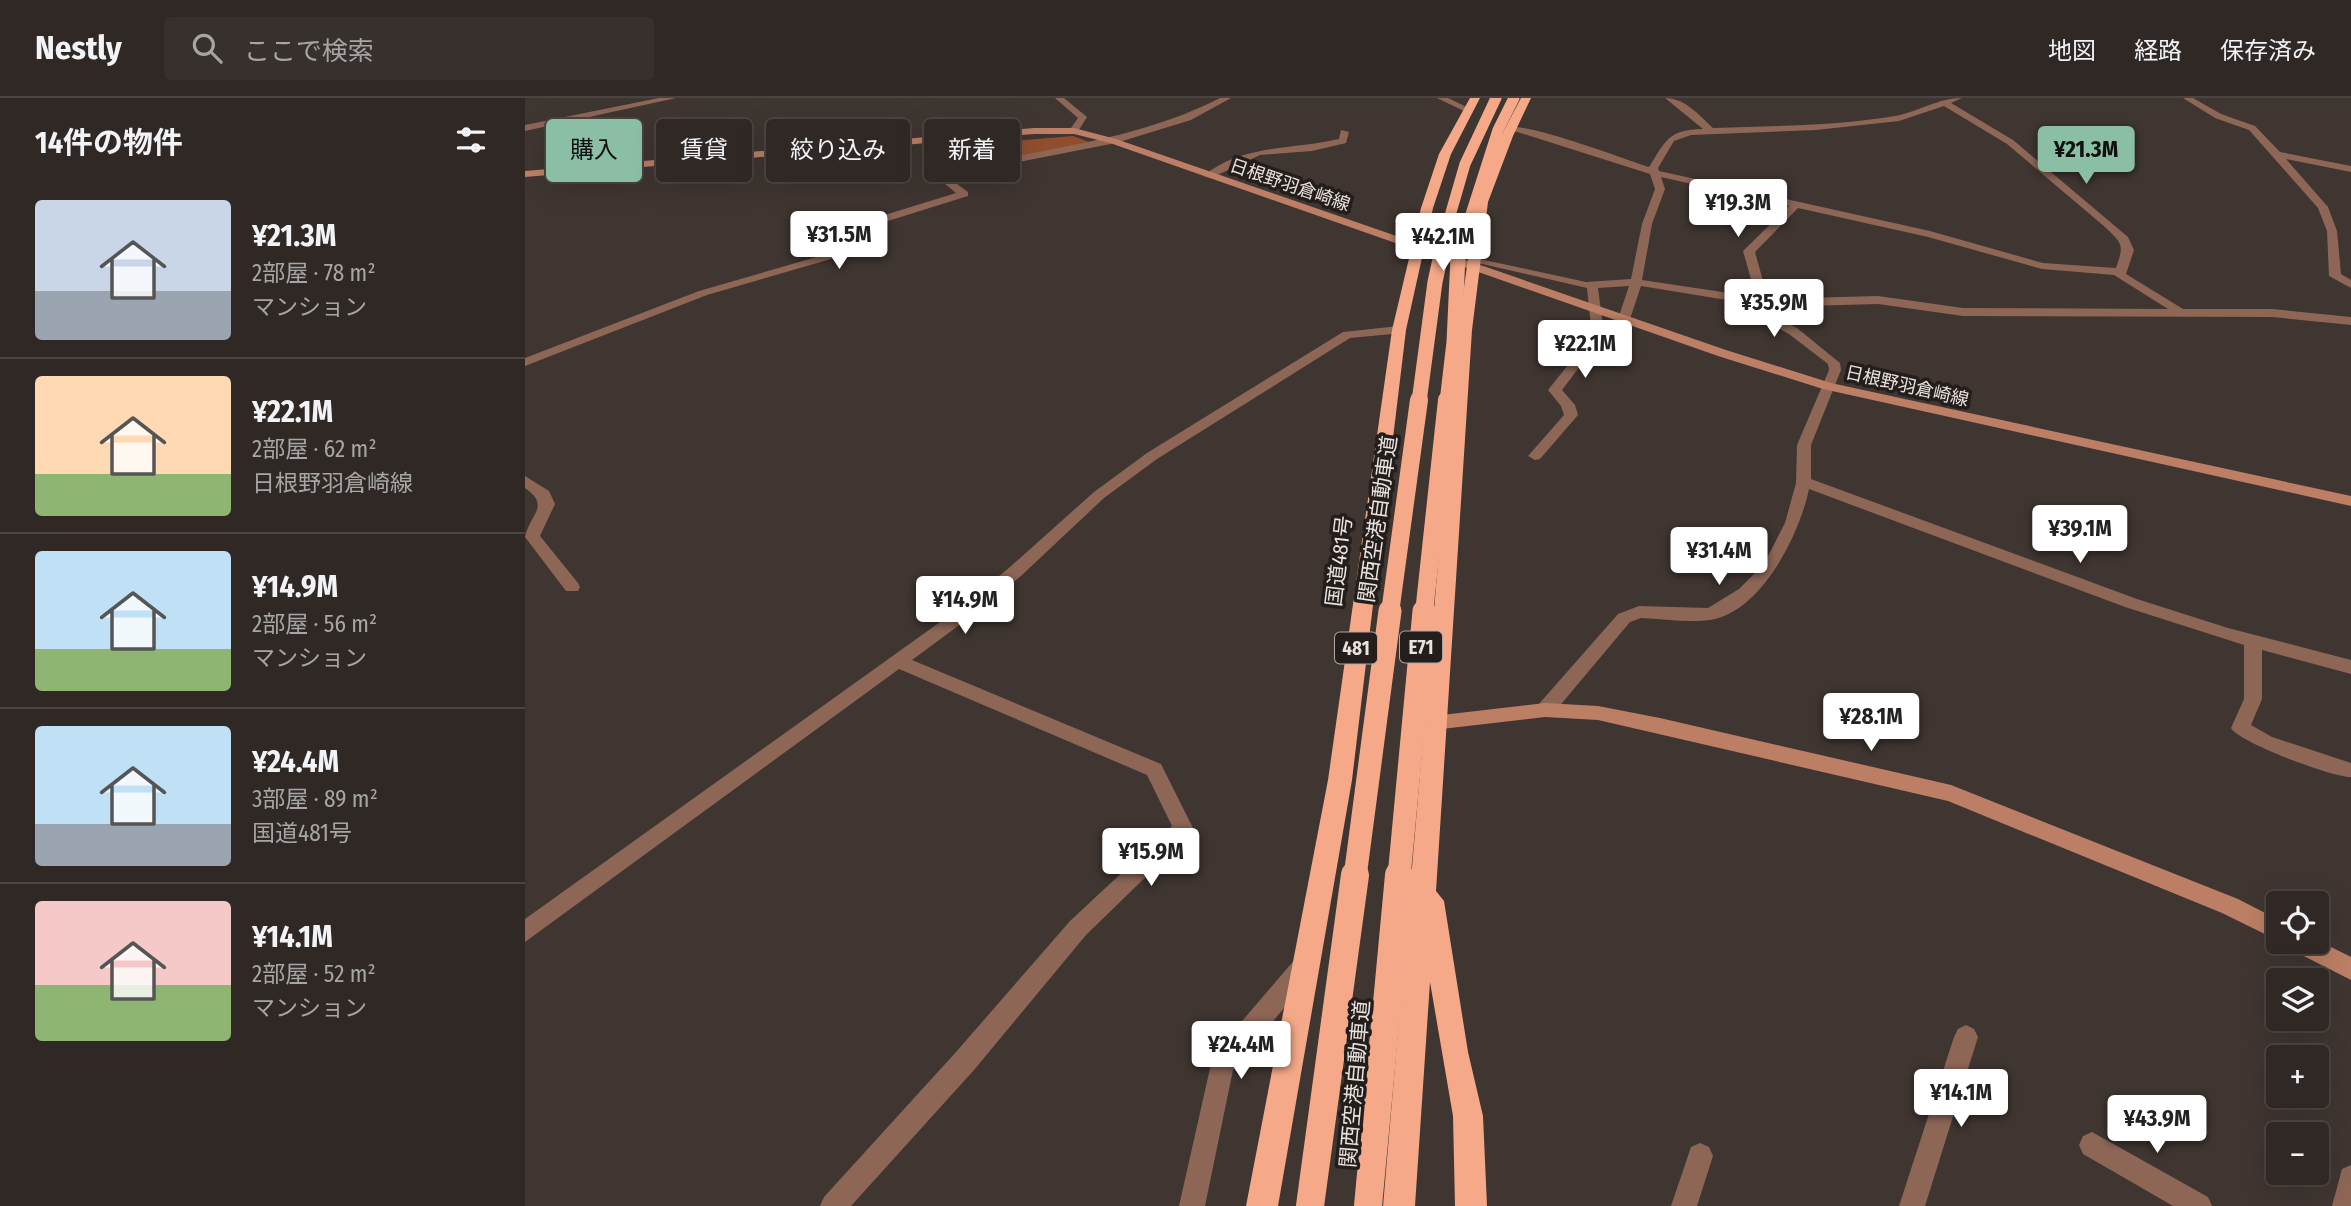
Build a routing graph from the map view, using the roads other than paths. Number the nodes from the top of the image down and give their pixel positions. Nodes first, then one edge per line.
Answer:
1 (600, 98) edge
2 (672, 98) edge
3 (1059, 98) edge
4 (1227, 98) edge
5 (1441, 98) edge
6 (1496, 98) edge
7 (1514, 98) edge
8 (1526, 98) edge
9 (1669, 98) edge
10 (1958, 98) edge
11 (2187, 98) edge
12 (1945, 103) junction
13 (1472, 104) edge
14 (600, 113) junction
15 (525, 128) edge
16 (1510, 128) junction
17 (1710, 130) junction
18 (1074, 131) junction
19 (1344, 132) dead end
20 (1111, 140) junction
21 (2277, 154) junction
22 (2351, 169) edge
23 (1656, 173) junction
24 (525, 174) edge
25 (1208, 176) junction
26 (1797, 203) junction
27 (1420, 247) junction
28 (1474, 264) junction
29 (2122, 272) junction
30 (1634, 282) junction
31 (1592, 284) junction
32 (2351, 285) edge
33 (1727, 295) junction
34 (1762, 302) junction
35 (1823, 302) junction
36 (1595, 309) junction
37 (2181, 312) junction
38 (1624, 318) junction
39 (2351, 321) edge
40 (1399, 330) junction
41 (1793, 331) junction
42 (525, 362) edge
43 (1828, 386) junction
44 (1535, 456) dead end
45 (525, 481) edge
46 (1803, 481) junction
47 (2351, 501) edge
48 (572, 587) dead end
49 (2253, 641) junction
50 (897, 661) junction
51 (2351, 667) edge
52 (1545, 710) junction
53 (1433, 723) junction
54 (2348, 770) dead end
55 (1425, 864) junction
56 (2266, 924) edge
57 (525, 932) edge
58 (2322, 954) edge
59 (1305, 964) junction
60 (2351, 969) edge
61 (1966, 1037) dead end
62 (2092, 1145) dead end
63 (1700, 1156) dead end
64 (2351, 1178) edge
65 (2192, 1204) edge
66 (833, 1206) edge
67 (1192, 1206) edge
68 (1262, 1206) edge
69 (1310, 1206) edge
70 (1368, 1206) edge
71 (1399, 1206) edge
72 (1471, 1206) edge
73 (1684, 1206) edge
74 (1912, 1206) edge
75 (2345, 1206) edge

1 - 14 street
2 - 14 street
3 - 18 street
4 - 20 street
5 - 13 street
6 - 69 highway, 関西空港自動車道 / E71, bridge
7 - 70 highway, 関西空港自動車道 / E71, bridge
8 - 16 highway
9 - 17 street
10 - 12 street
11 - 21 street
12 - 17 street
12 - 29 street
13 - 27 highway, 国道481号 / 481
14 - 15 street
16 - 23 street
16 - 28 highway
17 - 23 street
18 - 20 main road, 日根野羽倉崎線
18 - 24 main road, 日根野羽倉崎線
19 - 25 street
20 - 25 main road, 日根野羽倉崎線
20 - 42 street
21 - 22 street
21 - 32 street
23 - 26 street
23 - 30 street
25 - 27 main road, 日根野羽倉崎線
26 - 29 street
26 - 34 street
27 - 28 main road, 日根野羽倉崎線
27 - 40 highway, 国道481号 / 481
28 - 31 street
28 - 36 main road, 日根野羽倉崎線
28 - 53 highway
29 - 37 street
30 - 31 street
30 - 33 street
30 - 38 street
31 - 36 street
33 - 34 street
33 - 41 street
34 - 35 street
35 - 37 street
35 - 41 street
36 - 38 main road, 日根野羽倉崎線
36 - 44 street
37 - 39 street
38 - 43 main road, 日根野羽倉崎線
40 - 50 street
40 - 59 highway, 国道481号 / 481
41 - 43 street
43 - 46 street
43 - 47 main road, 日根野羽倉崎線
45 - 48 street
46 - 49 street
46 - 52 street
49 - 51 street
49 - 54 street
50 - 57 street
50 - 66 street
52 - 53 main road
52 - 56 main road
53 - 55 highway
55 - 71 highway
55 - 72 highway
58 - 60 main road
59 - 67 street
59 - 68 highway, 国道481号 / 481
61 - 74 street
62 - 65 street
63 - 73 street
64 - 75 street

